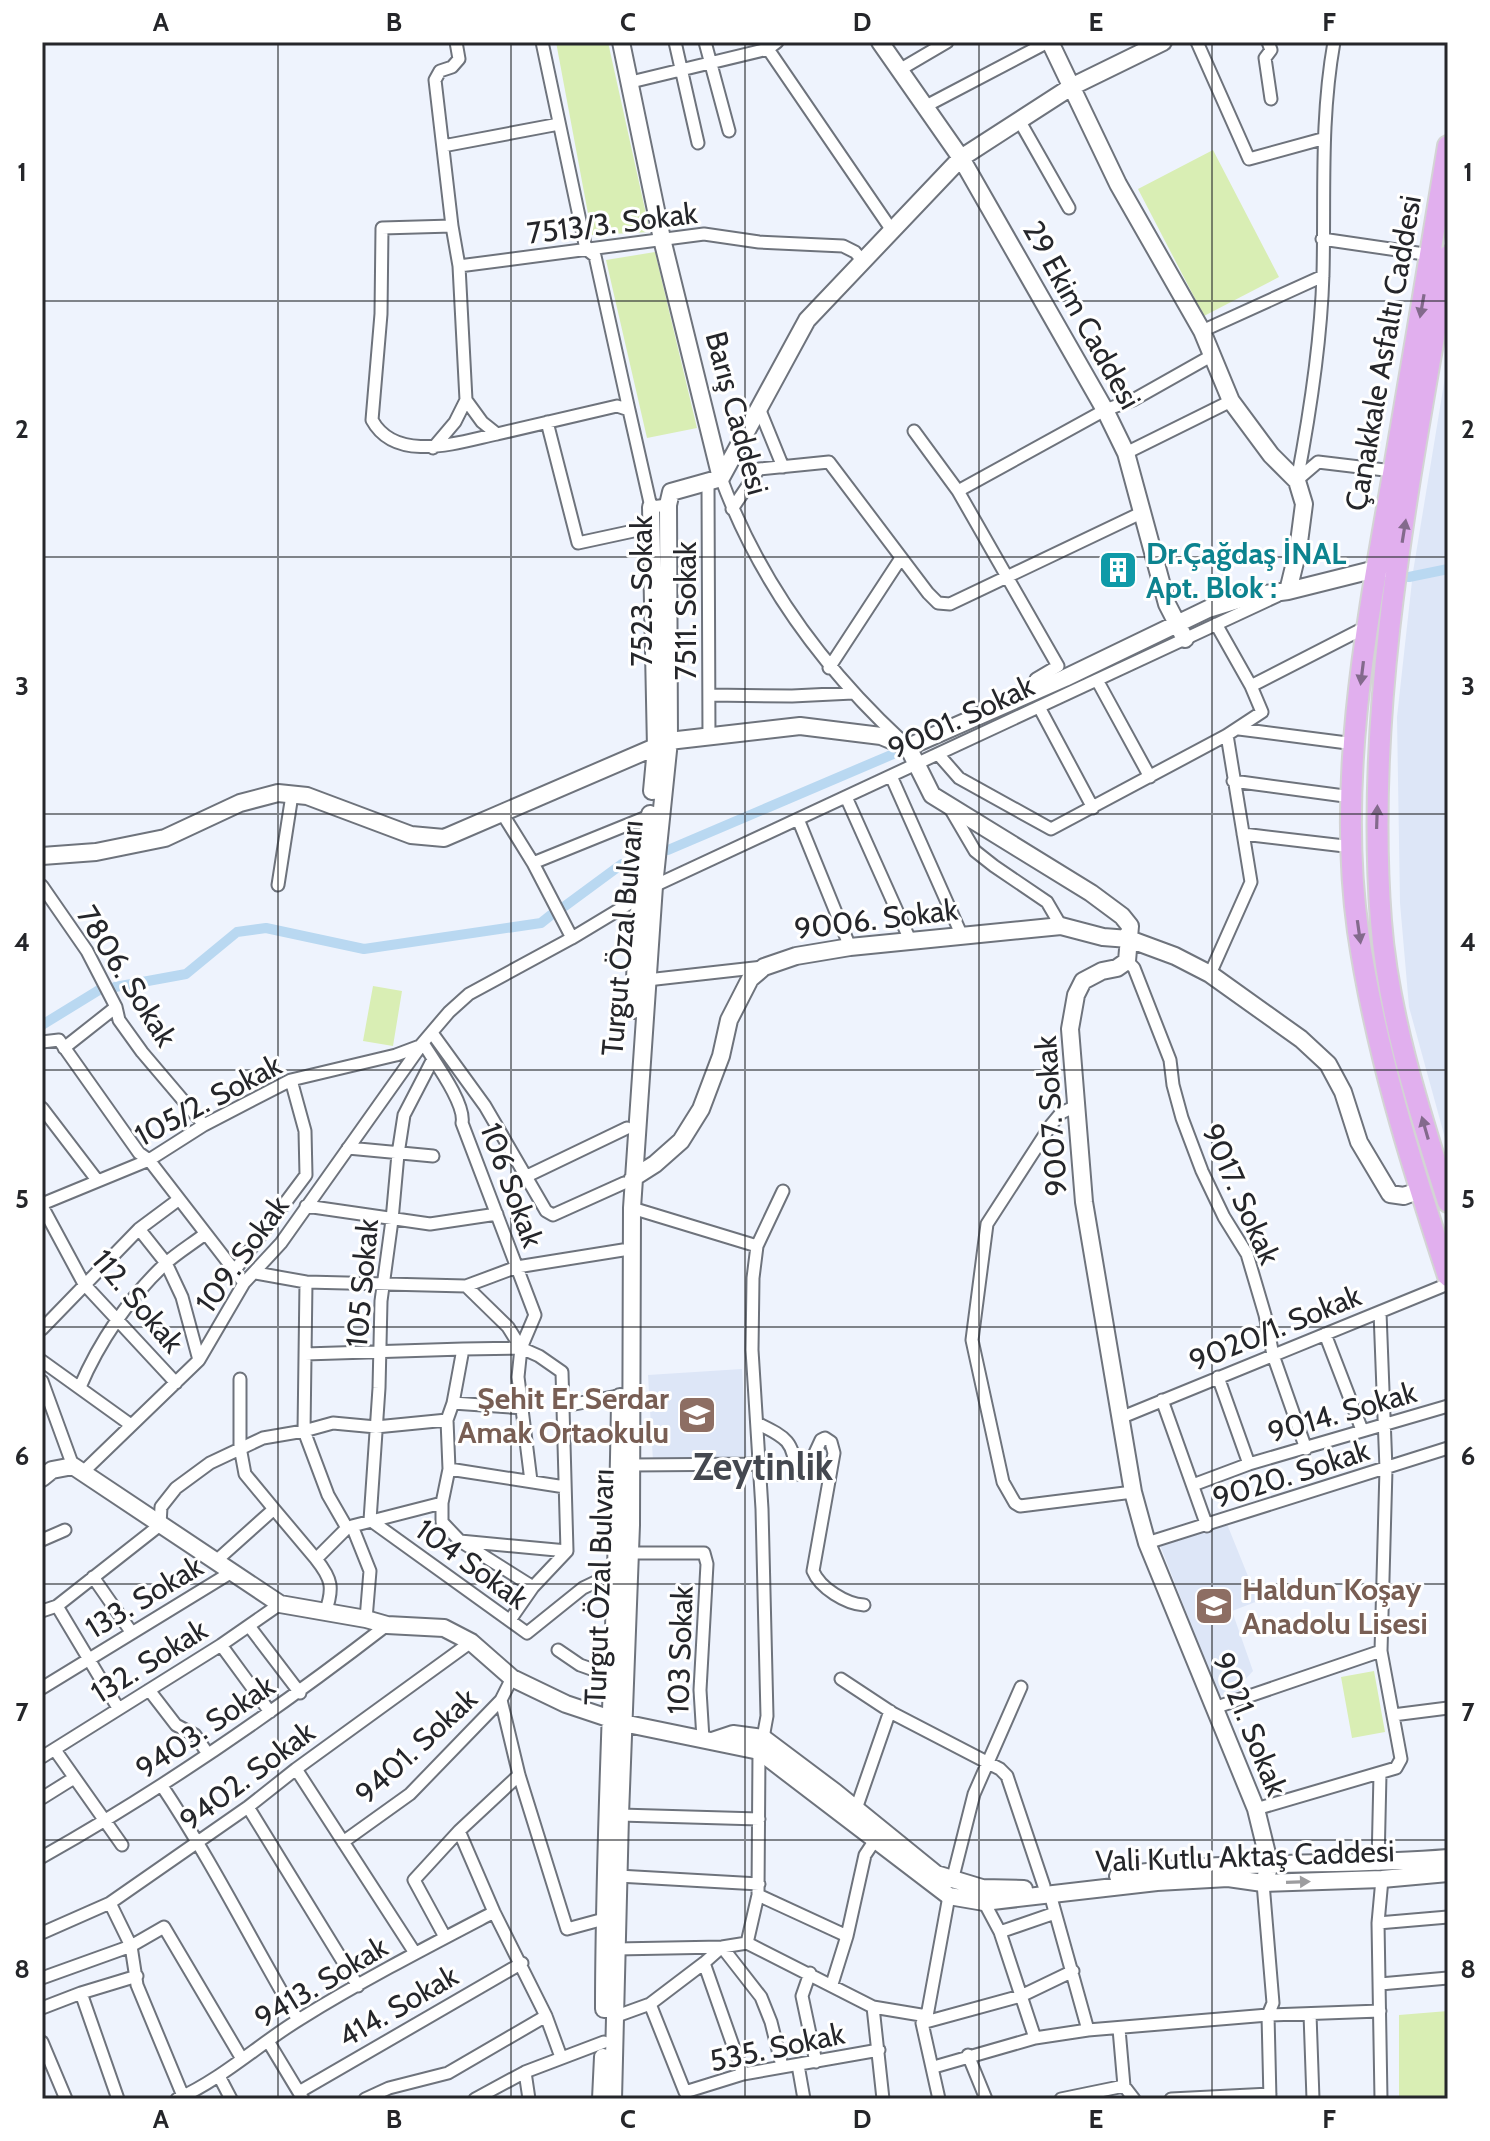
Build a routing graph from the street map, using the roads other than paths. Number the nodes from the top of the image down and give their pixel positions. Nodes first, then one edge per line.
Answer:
1 (456, 42) edge
2 (542, 42) edge
3 (621, 42) edge
4 (675, 42) edge
5 (705, 42) edge
6 (882, 42) edge
7 (947, 42) edge
8 (1049, 42) edge
9 (1163, 42) edge
10 (1197, 42) edge
11 (1268, 42) edge
12 (1334, 42) edge
13 (772, 45) edge
14 (710, 63) junction
15 (901, 69) junction
16 (682, 70) junction
17 (631, 82) junction
18 (1071, 87) junction
19 (1271, 99) dead end
20 (926, 106) junction
21 (1019, 120) junction
22 (559, 124) junction
23 (729, 131) dead end
24 (1322, 139) junction
25 (698, 143) dead end
26 (443, 146) junction
27 (1448, 146) edge
28 (961, 158) junction
29 (1069, 208) dead end
30 (452, 226) junction
31 (891, 229) junction
32 (662, 239) junction
33 (1322, 239) junction
34 (586, 249) junction
35 (1439, 255) edge
36 (862, 260) junction
37 (459, 266) junction
38 (1323, 276) junction
39 (1202, 331) junction
40 (1211, 356) junction
41 (466, 400) junction
42 (1231, 401) junction
43 (759, 408) junction
44 (629, 410) junction
45 (1105, 410) junction
46 (547, 422) junction
47 (914, 431) dead end
48 (497, 434) junction
49 (433, 448) junction
50 (1126, 453) junction
51 (783, 467) junction
52 (1393, 471) junction
53 (714, 480) junction
54 (1297, 481) junction
55 (958, 491) junction
56 (660, 506) junction
57 (732, 509) junction
58 (1141, 513) junction
59 (652, 527) junction
60 (901, 558) junction
61 (1376, 569) junction
62 (1398, 569) junction
63 (1007, 577) junction
64 (1288, 591) junction
65 (1177, 622) junction
66 (1216, 624) junction
67 (1368, 626) junction
68 (1185, 639) junction
69 (829, 668) junction
70 (1097, 680) junction
71 (1251, 686) junction
72 (1040, 688) junction
73 (853, 693) junction
74 (709, 695) junction
75 (1039, 707) junction
76 (1239, 729) junction
77 (1227, 735) junction
78 (709, 738) junction
79 (663, 744) junction
80 (1355, 744) junction
81 (908, 747) junction
82 (938, 754) junction
83 (916, 764) junction
84 (891, 776) junction
85 (1150, 777) junction
86 (1233, 781) junction
87 (292, 795) junction
88 (846, 797) junction
89 (1352, 797) junction
90 (950, 808) junction
91 (1093, 808) junction
92 (502, 813) junction
93 (649, 816) junction
94 (798, 819) junction
95 (1243, 834) junction
96 (1353, 847) junction
97 (42, 856) edge
98 (533, 863) junction
99 (278, 885) dead end
100 (42, 886) edge
101 (654, 886) junction
102 (640, 897) junction
103 (1061, 926) junction
104 (962, 936) junction
105 (572, 938) junction
106 (1129, 939) junction
107 (910, 940) junction
108 (850, 947) junction
109 (1127, 961) junction
110 (764, 967) junction
111 (1210, 974) junction
112 (647, 980) junction
113 (116, 1007) junction
114 (425, 1041) junction
115 (42, 1042) edge
116 (64, 1048) junction
117 (433, 1059) junction
118 (291, 1080) junction
119 (485, 1106) junction
120 (1076, 1106) junction
121 (42, 1108) edge
122 (464, 1116) junction
123 (204, 1125) junction
124 (627, 1128) junction
125 (348, 1148) junction
126 (398, 1154) junction
127 (433, 1156) dead end
128 (149, 1160) junction
129 (525, 1177) junction
130 (97, 1180) junction
131 (628, 1180) junction
132 (1420, 1190) junction
133 (783, 1191) dead end
134 (178, 1200) junction
135 (1448, 1202) edge
136 (42, 1205) edge
137 (306, 1206) junction
138 (632, 1208) junction
139 (497, 1214) junction
140 (392, 1220) junction
141 (139, 1229) junction
142 (205, 1234) junction
143 (757, 1246) junction
144 (623, 1250) junction
145 (166, 1263) junction
146 (517, 1267) junction
147 (235, 1270) junction
148 (256, 1273) junction
149 (1448, 1276) edge
150 (306, 1282) junction
151 (244, 1283) junction
152 (84, 1284) junction
153 (383, 1284) junction
154 (1448, 1284) edge
155 (466, 1286) junction
156 (1380, 1312) junction
157 (119, 1320) junction
158 (42, 1329) edge
159 (1325, 1334) junction
160 (521, 1348) junction
161 (463, 1349) junction
162 (378, 1350) junction
163 (305, 1354) junction
164 (1273, 1355) junction
165 (199, 1360) junction
166 (42, 1361) edge
167 (1218, 1377) junction
168 (240, 1379) dead end
169 (42, 1381) edge
170 (176, 1383) junction
171 (80, 1387) junction
172 (626, 1394) junction
173 (1162, 1400) junction
174 (453, 1403) junction
175 (564, 1406) junction
176 (1448, 1406) edge
177 (524, 1408) junction
178 (1120, 1418) junction
179 (447, 1420) junction
180 (757, 1423) junction
181 (131, 1425) junction
182 (1384, 1425) junction
183 (376, 1427) junction
184 (1362, 1430) junction
185 (304, 1431) junction
186 (240, 1447) junction
187 (1448, 1448) edge
188 (1306, 1449) junction
189 (759, 1464) junction
190 (1249, 1464) junction
191 (632, 1465) junction
192 (449, 1469) junction
193 (1386, 1469) junction
194 (78, 1470) junction
195 (42, 1478) edge
196 (531, 1481) junction
197 (1193, 1485) junction
198 (565, 1487) junction
199 (1133, 1492) junction
200 (442, 1503) junction
201 (274, 1509) junction
202 (370, 1520) junction
203 (160, 1525) junction
204 (1207, 1526) junction
205 (350, 1527) junction
206 (65, 1530) dead end
207 (42, 1540) edge
208 (460, 1541) junction
209 (1147, 1543) junction
210 (567, 1551) junction
211 (624, 1556) junction
212 (316, 1559) junction
213 (216, 1561) junction
214 (230, 1573) junction
215 (93, 1577) junction
216 (533, 1587) junction
217 (280, 1604) junction
218 (864, 1605) dead end
219 (57, 1606) junction
220 (42, 1611) edge
221 (325, 1613) junction
222 (366, 1619) junction
223 (510, 1620) junction
224 (387, 1625) junction
225 (249, 1626) junction
226 (132, 1633) junction
227 (471, 1642) junction
228 (221, 1645) junction
229 (558, 1650) dead end
230 (1381, 1651) junction
231 (90, 1658) junction
232 (611, 1676) junction
233 (512, 1678) junction
234 (841, 1679) dead end
235 (1021, 1687) dead end
236 (42, 1688) edge
237 (149, 1690) junction
238 (300, 1693) junction
239 (501, 1700) junction
240 (118, 1708) junction
241 (1214, 1708) junction
242 (1448, 1708) edge
243 (890, 1711) junction
244 (270, 1712) junction
245 (1393, 1715) junction
246 (617, 1721) junction
247 (708, 1740) junction
248 (761, 1745) junction
249 (55, 1750) junction
250 (208, 1754) junction
251 (42, 1757) edge
252 (988, 1763) junction
253 (296, 1769) junction
254 (1380, 1774) junction
255 (519, 1775) junction
256 (74, 1778) junction
257 (162, 1786) junction
258 (42, 1798) edge
259 (248, 1807) junction
260 (856, 1809) junction
261 (1256, 1809) junction
262 (620, 1815) junction
263 (759, 1819) junction
264 (105, 1822) junction
265 (459, 1831) junction
266 (875, 1840) junction
267 (199, 1842) junction
268 (343, 1842) junction
269 (122, 1845) dead end
270 (42, 1857) edge
271 (1448, 1858) edge
272 (1270, 1866) junction
273 (1380, 1872) junction
274 (1448, 1873) edge
275 (618, 1876) junction
276 (1263, 1883) junction
277 (950, 1888) junction
278 (758, 1890) junction
279 (1047, 1890) junction
280 (984, 1902) junction
281 (110, 1903) junction
282 (494, 1912) junction
283 (1055, 1913) junction
284 (1448, 1917) edge
285 (604, 1919) junction
286 (1378, 1923) junction
287 (1000, 1932) junction
288 (42, 1933) edge
289 (847, 1936) junction
290 (445, 1937) junction
291 (747, 1943) junction
292 (131, 1946) junction
293 (722, 1947) junction
294 (616, 1949) junction
295 (415, 1953) junction
296 (522, 1963) junction
297 (704, 1963) junction
298 (1073, 1971) junction
299 (810, 1973) junction
300 (137, 1976) junction
301 (42, 1978) edge
302 (1448, 1978) edge
303 (832, 1984) junction
304 (1380, 1984) junction
305 (358, 1986) junction
306 (81, 1993) junction
307 (1021, 1996) junction
308 (650, 2004) junction
309 (873, 2007) junction
310 (42, 2008) edge
311 (1380, 2011) junction
312 (1310, 2014) junction
313 (1268, 2015) junction
314 (546, 2016) junction
315 (614, 2017) junction
316 (298, 2020) junction
317 (925, 2020) junction
318 (1119, 2029) junction
319 (1088, 2030) junction
320 (1035, 2038) junction
321 (268, 2041) junction
322 (42, 2042) edge
323 (604, 2042) junction
324 (879, 2050) junction
325 (968, 2055) junction
326 (561, 2057) junction
327 (242, 2059) junction
328 (816, 2062) junction
329 (798, 2065) junction
330 (782, 2066) junction
331 (47, 2067) edge
332 (934, 2067) junction
333 (525, 2072) junction
334 (743, 2074) junction
335 (219, 2076) junction
336 (1124, 2086) junction
337 (489, 2095) edge
338 (301, 2096) edge
339 (1270, 2096) edge
340 (180, 2098) edge
341 (66, 2099) edge
342 (118, 2099) edge
343 (231, 2099) edge
344 (365, 2099) edge
345 (475, 2099) edge
346 (529, 2099) edge
347 (601, 2099) edge
348 (613, 2099) edge
349 (804, 2099) edge
350 (883, 2099) edge
351 (939, 2099) edge
352 (986, 2099) edge
353 (1061, 2099) edge
354 (1134, 2099) edge
355 (1171, 2099) edge
356 (1313, 2099) edge
357 (1381, 2099) edge

1 - 26 street
2 - 22 street
3 - 17 street, Barış Caddesi
4 - 16 street
5 - 14 street
6 - 15 street, 29 Ekim Caddesi
7 - 15 street
8 - 18 street
8 - 20 street
9 - 18 street
10 - 24 street
11 - 19 street
12 - 24 street
13 - 14 street
13 - 31 street
14 - 16 street
14 - 23 street
15 - 20 street, 29 Ekim Caddesi
16 - 17 street
16 - 25 street
17 - 32 street, Barış Caddesi
18 - 21 street
18 - 39 street
20 - 28 street, 29 Ekim Caddesi
21 - 28 street
21 - 29 street
22 - 26 street
22 - 34 street
24 - 33 street
26 - 30 street
27 - 35 highway, Çanakkale Asfaltı Caddesi
28 - 31 street
28 - 45 street, 29 Ekim Caddesi
30 - 37 street
30 - 49 street
31 - 36 street
32 - 34 street, 7513/3. Sokak
32 - 36 street, 7513/3. Sokak
32 - 53 street, Barış Caddesi
33 - 35 street
33 - 38 street
34 - 37 street, 7513/3. Sokak
34 - 44 street
35 -> 52 highway, Çanakkale Asfaltı Caddesi
62 -> 35 highway, Çanakkale Asfaltı Caddesi
36 - 43 street
37 - 41 street
38 - 39 street
38 - 54 street
39 - 40 street
40 - 42 street
40 - 45 street
41 - 48 street
41 - 49 street
42 - 50 street
42 - 54 street
43 - 51 street
43 - 53 street
44 - 46 street
44 - 56 street
45 - 50 street, 29 Ekim Caddesi
45 - 55 street
46 - 48 street
46 - 59 street
47 - 55 street
48 - 49 street
50 - 58 street, 29 Ekim Caddesi
51 - 57 street
51 - 60 street
52 - 54 street
52 - 61 highway, Çanakkale Asfaltı Caddesi
53 - 56 street, 7523. Sokak
53 - 57 street, Barış Caddesi
53 - 74 street, 7511. Sokak
54 - 64 street
55 - 63 street
56 - 59 street
56 - 79 street, 7523. Sokak
57 - 69 street, Barış Caddesi
58 - 63 street
58 - 65 street, 29 Ekim Caddesi
59 - 79 street
60 - 63 street
60 - 69 street
61 - 62 street
61 - 64 street
61 - 67 highway, Çanakkale Asfaltı Caddesi
135 -> 62 highway, Çanakkale Asfaltı Caddesi
63 - 72 street
64 - 65 street
64 - 66 street, 9001. Sokak
65 - 68 street, 29 Ekim Caddesi
65 - 72 street
66 - 68 street, 9001. Sokak
66 - 71 street
67 - 71 street
67 -> 80 highway, Çanakkale Asfaltı Caddesi
68 - 70 street, 9001. Sokak
69 - 73 street, Barış Caddesi
70 - 75 street, 9001. Sokak
70 - 85 street
71 - 76 street
72 - 81 street
73 - 74 street
73 - 81 street, Barış Caddesi
74 - 78 street, 7511. Sokak
75 - 82 street, 9001. Sokak
75 - 91 street
76 - 77 street
76 - 80 street
77 - 85 street
77 - 86 street
78 - 79 street
78 - 81 street
79 - 92 street
79 - 93 street, Turgut Özal Bulvarı
79 - 101 street, Turgut Özal Bulvarı
80 - 89 highway, Çanakkale Asfaltı Caddesi
81 - 83 street
82 - 83 street, 9001. Sokak
82 - 91 street
83 - 84 street, 9001. Sokak
83 - 90 street
84 - 88 street, 9001. Sokak
84 - 104 street
85 - 91 street
86 - 89 street
86 - 95 street
87 - 92 street
87 - 97 street
87 - 99 street
88 - 94 street, 9001. Sokak
88 - 107 street
89 - 96 highway, Çanakkale Asfaltı Caddesi
90 - 103 street
90 - 106 street
92 - 98 street
93 - 98 street
93 - 102 street, Turgut Özal Bulvarı
94 - 101 street, 9001. Sokak
94 - 108 street
95 - 96 street
95 - 111 street
96 -> 132 highway, Çanakkale Asfaltı Caddesi
98 - 105 street
100 - 113 street, 7806. Sokak
101 - 102 street
101 - 112 street, Turgut Özal Bulvarı
102 - 105 street
102 - 124 street, Turgut Özal Bulvarı
103 - 104 street, 9006. Sokak
103 - 106 street
104 - 107 street, 9006. Sokak
105 - 114 street
106 - 109 street
106 - 111 street
107 - 108 street, 9006. Sokak
108 - 110 street, 9006. Sokak
109 - 120 street, 9007. Sokak
109 - 164 street, 9017. Sokak
110 - 112 street
110 - 131 street, 9006. Sokak
111 - 132 street
112 - 131 street, Turgut Özal Bulvarı
113 - 116 street
113 - 123 street, 7806. Sokak
114 - 117 street, 106 Sokak
114 - 118 street, 105/2. Sokak
114 - 119 street
114 - 125 street, 109. Sokak
115 - 116 street
116 - 128 street
117 - 122 street, 106 Sokak
117 - 126 street, 105 Sokak
118 - 123 street, 105/2. Sokak
118 - 147 street
119 - 122 street
119 - 129 street
120 - 178 street, 9007. Sokak
120 - 199 street
121 - 130 street
122 - 139 street, 106 Sokak
123 - 128 street, 105/2. Sokak
124 - 129 street
124 - 131 street, Turgut Özal Bulvarı
125 - 126 street
125 - 137 street, 109. Sokak
126 - 127 street
126 - 140 street, 105 Sokak
128 - 130 street, 105/2. Sokak
128 - 134 street
129 - 131 street
130 - 136 street, 105/2. Sokak
131 - 138 street, Turgut Özal Bulvarı
131 - 144 street, Turgut Özal Bulvarı
132 - 149 highway, Çanakkale Asfaltı Caddesi
133 - 143 street
134 - 141 street
134 - 142 street
136 - 152 street, 112. Sokak
137 - 140 street
137 - 148 street, 109. Sokak
138 - 143 street
138 - 172 street, Turgut Özal Bulvarı
139 - 140 street
139 - 146 street, 106 Sokak
140 - 153 street, 105 Sokak
141 - 145 street
141 - 152 street
142 - 145 street
142 - 147 street
143 - 180 street
144 - 146 street
144 - 172 street, Turgut Özal Bulvarı
145 - 157 street
145 - 165 street
146 - 155 street
146 - 160 street, 106 Sokak
147 - 151 street
148 - 150 street
148 - 151 street, 109. Sokak
150 - 153 street
150 - 163 street
151 - 165 street, 109. Sokak
152 - 157 street, 112. Sokak
152 - 158 street
153 - 155 street
153 - 162 street, 105 Sokak
154 - 156 street, 9020/1. Sokak
155 - 160 street
156 - 159 street, 9020/1. Sokak
156 - 182 street
157 - 170 street, 112. Sokak
157 - 171 street
159 - 164 street, 9020/1. Sokak
159 - 184 street
160 - 161 street
160 - 175 street
160 - 177 street, 106 Sokak
161 - 162 street
161 - 174 street
162 - 163 street
162 - 183 street, 105 Sokak
163 - 185 street
164 - 167 street, 9020/1. Sokak
164 - 188 street, 9017. Sokak
165 - 170 street, 109. Sokak
166 - 171 street
167 - 173 street, 9020/1. Sokak
167 - 190 street
168 - 186 street
169 - 194 street
170 - 181 street, 109. Sokak
171 - 181 street
172 - 175 street
172 - 191 street, Turgut Özal Bulvarı
172 - 211 street, Turgut Özal Bulvarı
173 - 178 street, 9020/1. Sokak
173 - 197 street
174 - 177 street
174 - 179 street
175 - 198 street
176 - 182 street, 9014. Sokak
177 - 196 street, 106 Sokak
178 - 199 street, 9007. Sokak
179 - 183 street
179 - 192 street
180 - 189 street
180 - 218 street
181 - 194 street, 109. Sokak
182 - 184 street, 9014. Sokak
182 - 193 street
183 - 185 street
183 - 202 street, 105 Sokak
184 - 188 street, 9014. Sokak
185 - 186 street
185 - 205 street
186 - 201 street
186 - 203 street
187 - 193 street, 9020. Sokak
188 - 190 street, 9014. Sokak
189 - 191 street
189 - 248 street
190 - 197 street, 9014. Sokak
191 - 211 street, Turgut Özal Bulvarı
192 - 196 street
192 - 200 street
193 - 204 street, 9020. Sokak
193 - 230 street
194 - 195 street
194 - 203 street
196 - 198 street
197 - 204 street
198 - 210 street
199 - 209 street, 9007. Sokak
200 - 202 street
200 - 208 street
201 - 212 street
201 - 213 street
202 - 205 street
202 - 223 street, 104 Sokak
203 - 213 street
203 - 215 street
204 - 209 street, 9020. Sokak
205 - 212 street
205 - 222 street
206 - 207 street
208 - 210 street
208 - 216 street
209 - 241 street, 9021. Sokak
210 - 216 street
211 - 223 street, 104 Sokak
211 - 232 street, Turgut Özal Bulvarı
211 - 246 street, Turgut Özal Bulvarı
211 - 247 street, 103 Sokak
212 - 221 street
213 - 214 street
214 - 217 street
214 - 226 street, 133. Sokak
215 - 219 street
215 - 226 street
216 - 223 street
217 - 221 street
217 - 225 street, 132. Sokak
219 - 220 street
219 - 231 street
221 - 222 street
222 - 224 street
224 - 227 street
224 - 238 street, 9403. Sokak
225 - 228 street, 132. Sokak
225 - 238 street
226 - 231 street, 133. Sokak
227 - 233 street
227 - 253 street, 9402. Sokak
228 - 237 street, 132. Sokak
228 - 244 street
229 - 232 street
230 - 241 street
230 - 245 street
231 - 236 street, 133. Sokak
231 - 240 street
232 - 246 street, Turgut Özal Bulvarı
233 - 239 street, 9401. Sokak
233 - 246 street
234 - 243 street
235 - 252 street
237 - 240 street, 132. Sokak
237 - 250 street
238 - 244 street, 9403. Sokak
239 - 255 street
239 - 268 street, 9401. Sokak
240 - 249 street, 132. Sokak
241 - 261 street, 9021. Sokak
242 - 245 street
243 - 252 street
243 - 260 street
244 - 250 street, 9403. Sokak
245 - 254 street
246 - 247 street
246 - 262 street, Turgut Özal Bulvarı
246 - 285 street, Turgut Özal Bulvarı
247 - 248 street
248 - 260 street, Vali Kutlu Aktaş Caddesi
248 - 263 street
248 - 266 street, Vali Kutlu Aktaş Caddesi
249 - 251 street, 132. Sokak
249 - 256 street
250 - 257 street, 9403. Sokak
252 - 277 street
252 - 279 street
253 - 259 street, 9402. Sokak
253 - 268 street
254 - 261 street
254 - 273 street
255 - 265 street
255 - 285 street
256 - 258 street
256 - 264 street
257 - 264 street, 9403. Sokak
257 - 267 street
259 - 267 street, 9402. Sokak
259 - 305 street
260 - 277 street, Vali Kutlu Aktaş Caddesi
261 - 272 street, 9021. Sokak
262 - 263 street
262 - 275 street, Turgut Özal Bulvarı
263 - 278 street
264 - 269 street
264 - 270 street, 9403. Sokak
265 - 282 street
265 - 290 street
266 - 277 street, Vali Kutlu Aktaş Caddesi
266 - 289 street
267 - 281 street, 9402. Sokak
267 - 316 street
268 - 295 street
271 - 273 street, Vali Kutlu Aktaş Caddesi
272 - 273 street, Vali Kutlu Aktaş Caddesi
272 - 276 street
272 - 279 street, Vali Kutlu Aktaş Caddesi
273 - 274 street, Vali Kutlu Aktaş Caddesi
276 -> 273 street, Vali Kutlu Aktaş Caddesi
273 - 286 street
275 - 278 street
275 - 294 street, Turgut Özal Bulvarı
276 - 279 street, Vali Kutlu Aktaş Caddesi
276 - 313 street
277 - 279 street, Vali Kutlu Aktaş Caddesi
277 - 280 street, Vali Kutlu Aktaş Caddesi
277 - 317 street
278 - 289 street
278 - 291 street
279 - 280 street, Vali Kutlu Aktaş Caddesi
279 - 283 street
280 - 287 street
281 - 288 street, 9402. Sokak
281 - 292 street
282 - 290 street, 9413. Sokak
282 - 296 street
283 - 287 street
283 - 298 street
284 - 286 street
285 - 323 street, Turgut Özal Bulvarı
286 - 304 street
287 - 307 street
289 - 303 street
290 - 295 street, 9413. Sokak
291 - 293 street
291 - 299 street
292 - 300 street
292 - 301 street
292 - 327 street
293 - 294 street
293 - 297 street
293 - 330 street
294 - 315 street, Turgut Özal Bulvarı
295 - 305 street, 9413. Sokak
296 - 314 street
296 - 338 street, 414. Sokak
297 - 308 street
297 - 334 street
298 - 307 street
298 - 319 street
299 - 303 street
299 - 328 street
300 - 306 street
300 - 340 street
302 - 304 street
303 - 309 street
304 - 311 street
305 - 316 street, 9413. Sokak
306 - 310 street
306 - 342 street
307 - 317 street
307 - 320 street
308 - 315 street
308 - 334 street, 535. Sokak
309 - 317 street
309 - 324 street
311 - 312 street
311 - 357 street
312 - 313 street
312 - 356 street
313 - 318 street
313 - 339 street
314 - 326 street
314 - 344 street
315 - 348 street, Turgut Özal Bulvarı
316 - 321 street, 9413. Sokak
317 - 332 street
318 - 319 street
318 - 336 street
319 - 320 street
320 - 325 street
321 - 327 street, 9413. Sokak
321 - 338 street
322 - 331 street
323 - 326 street
323 - 347 street, Turgut Özal Bulvarı
324 - 328 street, 535. Sokak
324 - 350 street
325 - 332 street
325 - 352 street
326 - 333 street
327 - 335 street, 9413. Sokak
328 - 329 street, 535. Sokak
329 - 330 street, 535. Sokak
329 - 349 street
330 - 334 street, 535. Sokak
331 - 341 street
332 - 351 street
333 - 337 street
333 - 346 street
335 - 340 street, 9413. Sokak
335 - 343 street
336 - 353 street
336 - 354 street
337 - 345 street
339 - 355 street

